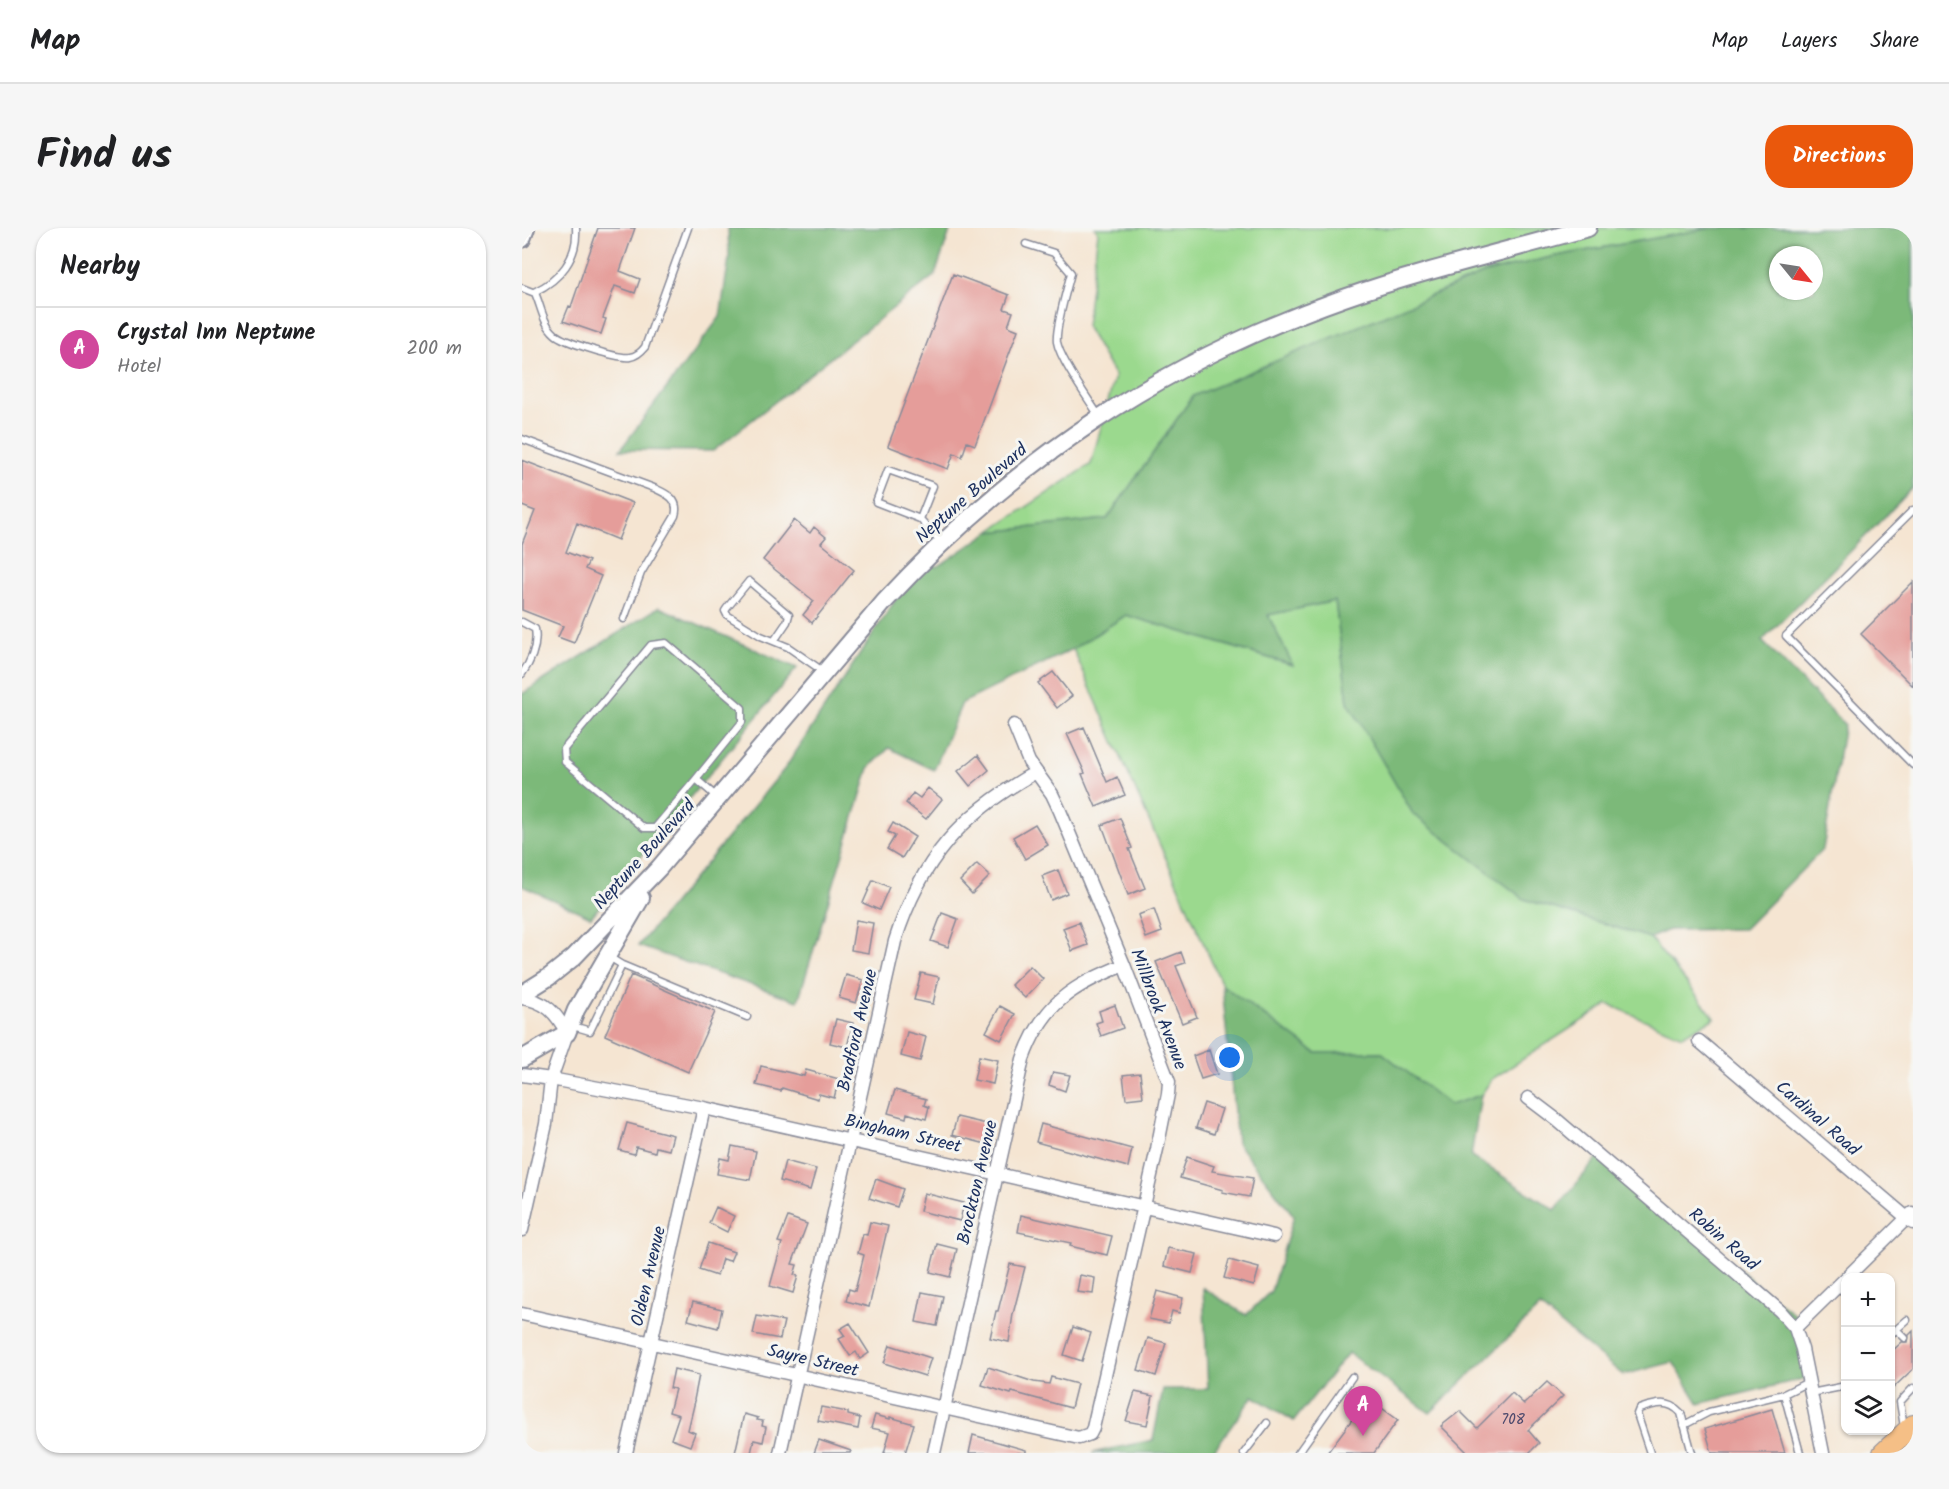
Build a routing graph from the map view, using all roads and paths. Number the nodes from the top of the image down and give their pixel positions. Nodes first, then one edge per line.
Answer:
1 (526, 228) edge
2 (576, 228) edge
3 (688, 228) edge
4 (1588, 228) edge
5 (522, 239) edge
6 (1026, 244) dead end
7 (522, 288) edge
8 (534, 292) junction
9 (1100, 416) junction
10 (522, 439) edge
11 (1913, 510) edge
12 (920, 519) junction
13 (942, 542) junction
14 (624, 619) dead end
15 (522, 622) edge
16 (774, 641) junction
17 (825, 673) junction
18 (522, 674) edge
19 (1014, 725) dead end
20 (1913, 765) edge
21 (1036, 772) junction
22 (696, 779) junction
23 (719, 798) junction
24 (659, 868) junction
25 (606, 955) junction
26 (622, 965) junction
27 (1124, 965) junction
28 (522, 996) edge
29 (747, 1017) dead end
30 (568, 1029) junction
31 (1699, 1041) dead end
32 (522, 1059) edge
33 (522, 1075) edge
34 (551, 1079) junction
35 (1528, 1098) dead end
36 (704, 1108) junction
37 (850, 1141) junction
38 (997, 1174) junction
39 (1143, 1207) junction
40 (1911, 1218) edge
41 (522, 1226) edge
42 (1274, 1236) dead end
43 (1851, 1273) edge
44 (1841, 1283) edge
45 (522, 1314) edge
46 (1906, 1320) dead end
47 (1795, 1328) junction
48 (1897, 1329) joint
49 (1905, 1338) dead end
50 (651, 1342) junction
51 (798, 1375) junction
52 (1352, 1377) dead end
53 (1841, 1386) edge
54 (1810, 1387) junction
55 (1913, 1388) edge
56 (1784, 1394) junction
57 (944, 1408) junction
58 (1267, 1423) dead end
59 (1684, 1425) junction
60 (1093, 1428) joint
61 (1910, 1432) edge
62 (626, 1453) edge
63 (780, 1453) edge
64 (934, 1453) edge
65 (1244, 1453) edge
66 (1298, 1453) edge
67 (1650, 1453) edge
68 (1692, 1453) edge
69 (1800, 1453) edge
70 (1823, 1453) edge
71 (1883, 1453) edge
72 (1899, 1453) edge

1 - 5 street
2 - 8 lane
3 - 8 lane
4 - 9 street, Neptune Boulevard
6 - 9 lane
7 - 8 lane
9 - 13 street, Neptune Boulevard
10 - 14 lane
11 - 20 lane
12 - 12 lane
12 - 13 lane
13 - 17 street, Neptune Boulevard
15 - 18 lane
16 - 16 lane
16 - 17 lane
17 - 23 street, Neptune Boulevard
19 - 21 street, Millbrook Avenue
21 - 27 street, Millbrook Avenue
21 - 37 street, Bradford Avenue
22 - 22 lane
22 - 23 lane
23 - 24 street, Neptune Boulevard
24 - 25 street
24 - 28 street, Neptune Boulevard
25 - 26 lane
25 - 30 street
26 - 29 lane
26 - 30 lane
27 - 38 street, Brockton Avenue
27 - 39 street, Millbrook Avenue
28 - 30 street
30 - 32 street
30 - 34 street
31 - 40 street, Cardinal Road
33 - 34 street, Bingham Street
34 - 36 street, Bingham Street
34 - 41 street
35 - 47 street, Robin Road
36 - 37 street, Bingham Street
36 - 50 street, Olden Avenue
37 - 38 street, Bingham Street
37 - 51 street, Bradford Avenue
38 - 39 street, Bingham Street
38 - 57 street, Brockton Avenue
39 - 42 street, Bingham Street
39 - 60 street, Millbrook Avenue
40 - 43 street
44 - 47 street
45 - 50 street, Sayre Street
46 - 48 lane
47 - 54 street, Robin Road
48 - 49 lane
50 - 51 street, Sayre Street
50 - 62 street, Olden Avenue
51 - 57 street, Sayre Street
51 - 63 street, Bradford Avenue
52 - 66 lane
53 - 54 lane
54 - 56 lane
54 - 70 street, Robin Road
55 - 61 lane
56 - 59 lane
56 - 69 lane
57 - 60 street, Sayre Street
57 - 64 street, Brockton Avenue
58 - 65 lane
59 - 67 lane
59 - 68 lane
61 - 71 main road
61 - 72 main road

